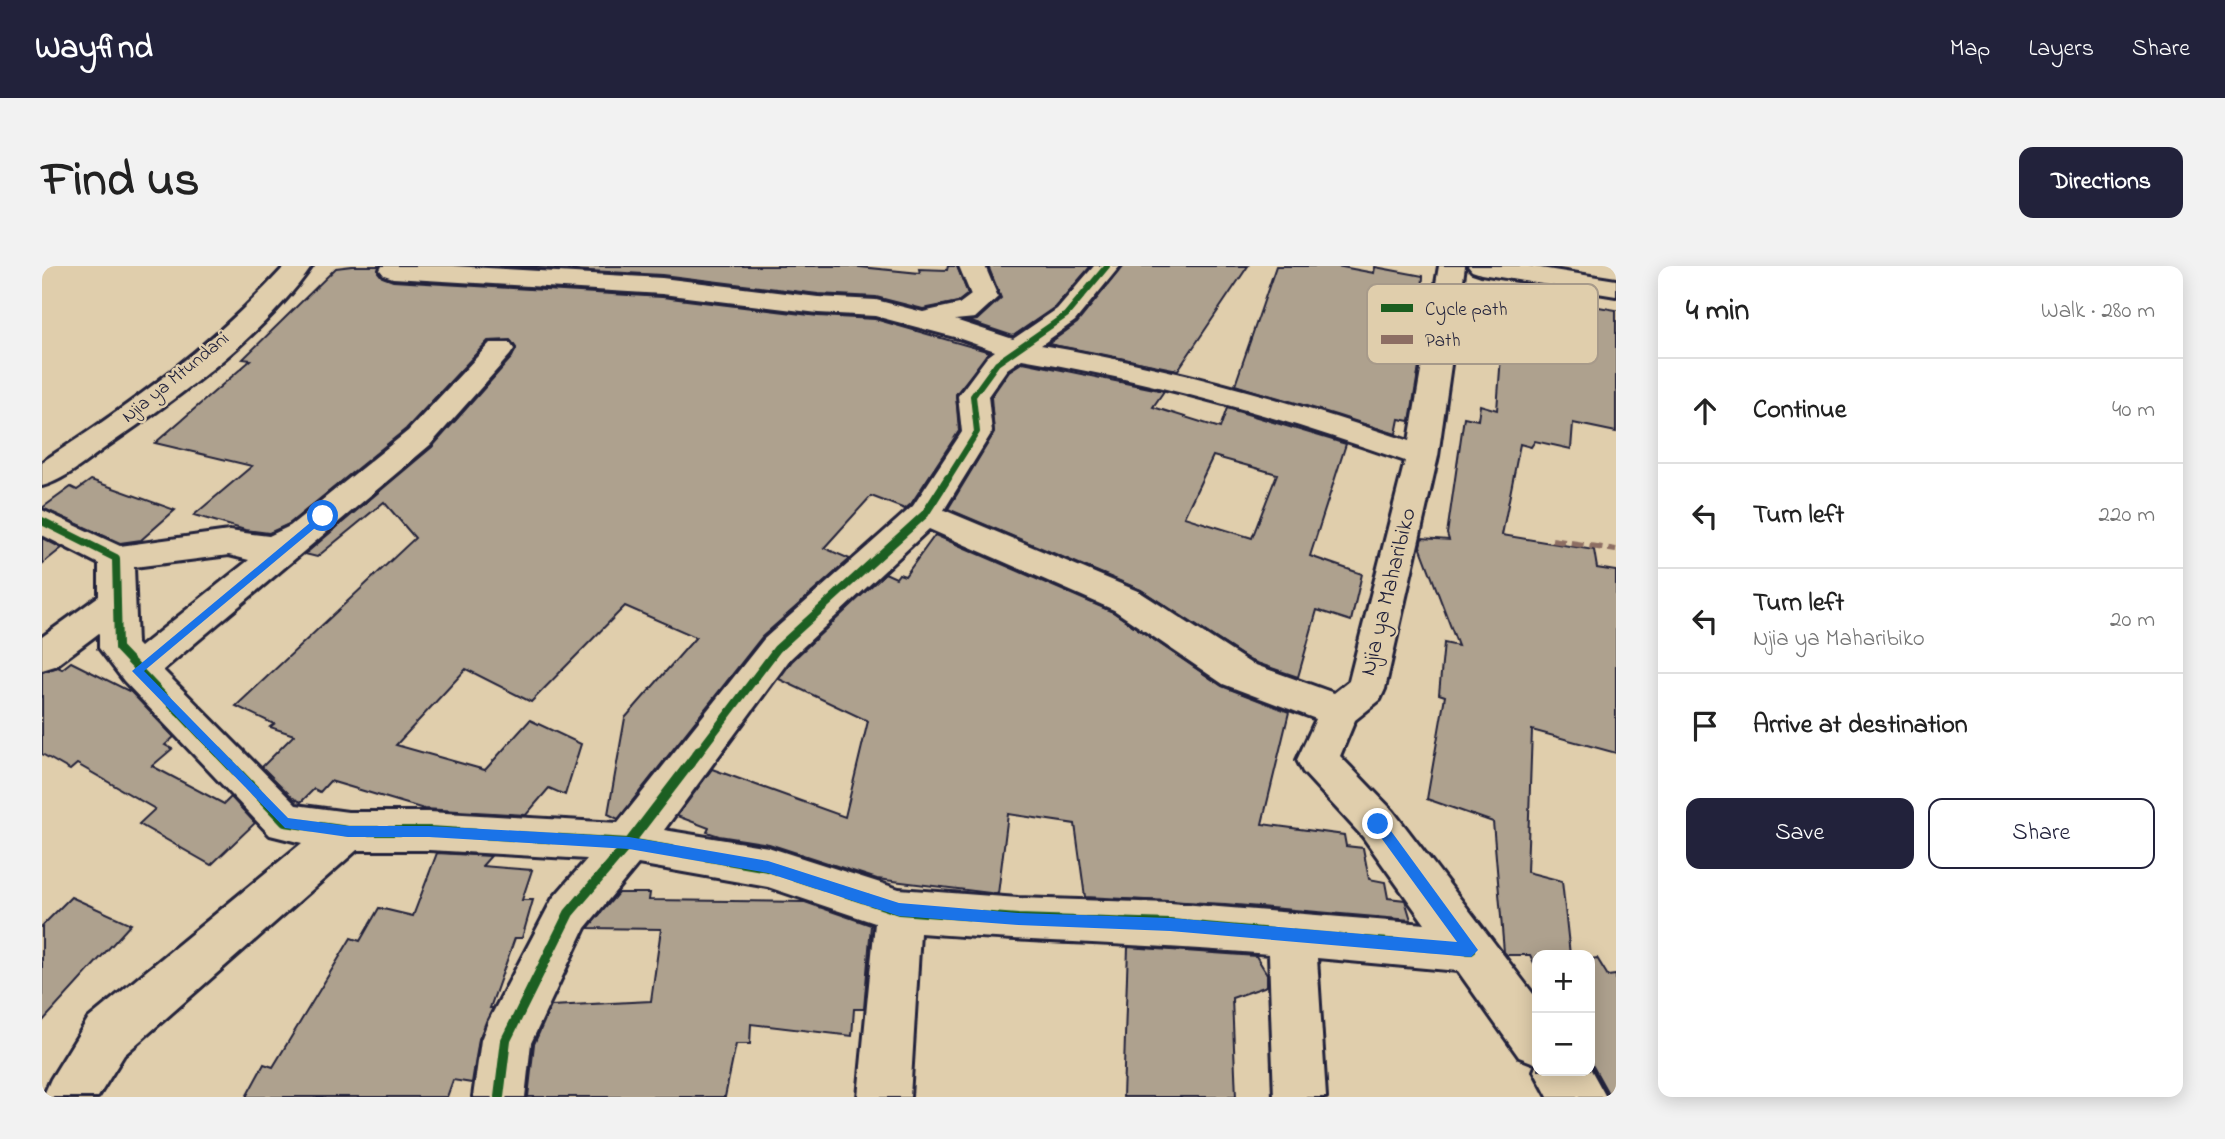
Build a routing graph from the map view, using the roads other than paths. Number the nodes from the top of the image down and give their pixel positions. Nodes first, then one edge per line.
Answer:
1 (299, 266) edge
2 (395, 266) edge
3 (972, 266) edge
4 (1107, 266) edge
5 (1452, 266) edge
6 (1481, 266) edge
7 (668, 276) edge
8 (1449, 284) edge
9 (1591, 284) edge
10 (1598, 285) edge
11 (1616, 288) edge
12 (926, 320) junction
13 (500, 349) dead end
14 (1014, 349) junction
15 (1437, 364) edge
16 (1422, 456) junction
17 (42, 476) edge
18 (925, 514) junction
19 (323, 516) junction
20 (42, 521) edge
21 (116, 558) junction
22 (115, 603) junction
23 (42, 656) edge
24 (137, 671) junction
25 (1339, 711) junction
26 (348, 831) junction
27 (629, 843) junction
28 (899, 910) junction
29 (1292, 936) junction
30 (1471, 950) junction
31 (1532, 1033) edge
32 (1564, 1076) edge
33 (69, 1097) edge
34 (499, 1097) edge
35 (884, 1097) edge
36 (1300, 1097) edge
37 (1580, 1097) edge

1 - 17 street, Njia ya Mtundani
2 - 7 street
3 - 12 street
4 - 14 street
5 - 8 street, Njia ya Maharibiko
6 - 9 street
7 - 12 street
10 - 11 street
12 - 14 street
13 - 19 street
14 - 16 street
14 - 18 street
15 - 16 street, Njia ya Maharibiko
16 - 25 street, Njia ya Maharibiko
18 - 25 street
18 - 27 street
19 - 21 street
19 - 24 street
20 - 21 street
21 - 22 street
22 - 23 street
22 - 24 street
24 - 26 street
25 - 30 street, Njia ya Maharibiko
26 - 27 street
26 - 33 street
27 - 28 street
27 - 34 street
28 - 29 street
28 - 35 street
29 - 30 street
29 - 36 street
30 - 31 street, Njia ya Maharibiko
32 - 37 street

